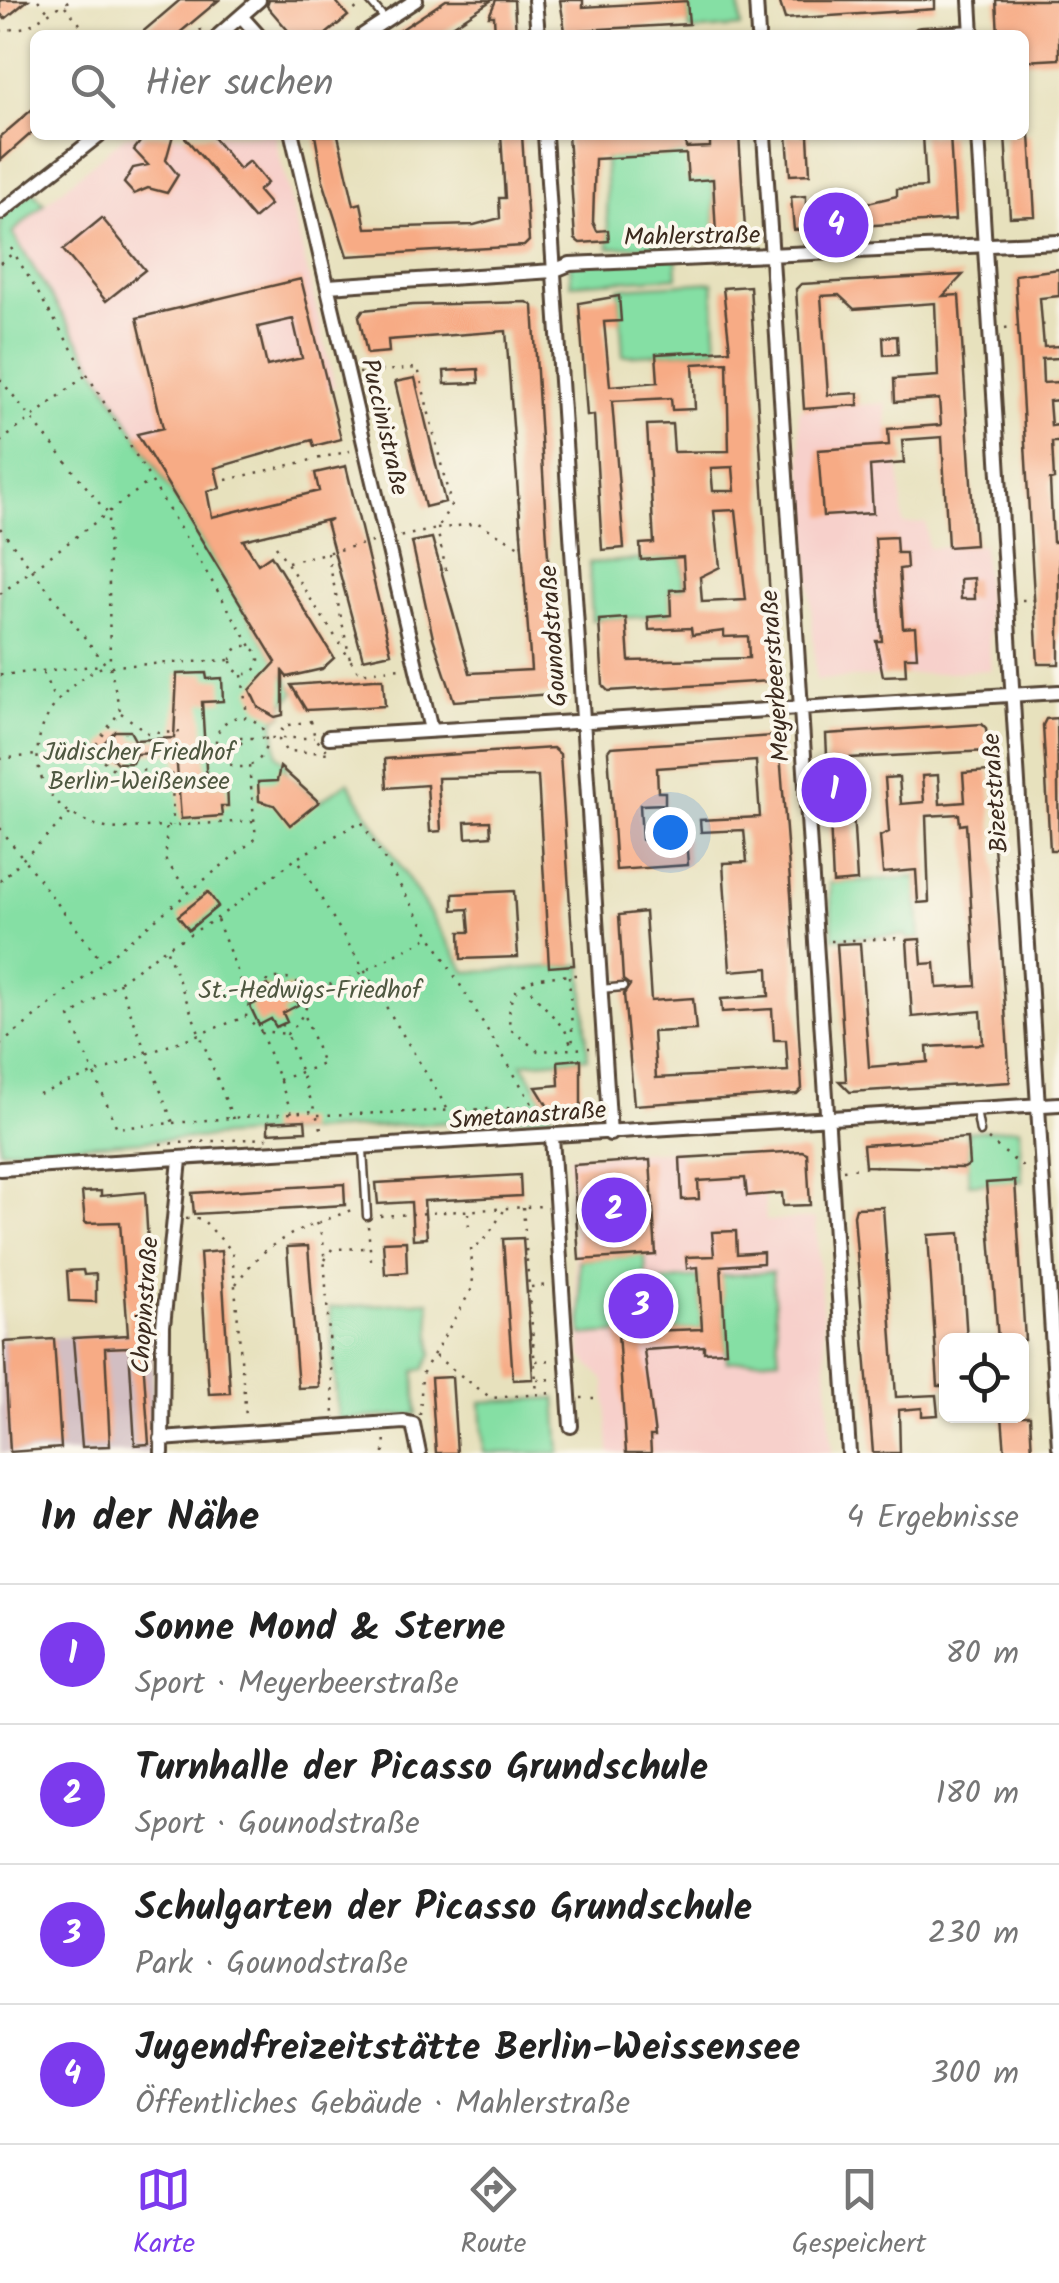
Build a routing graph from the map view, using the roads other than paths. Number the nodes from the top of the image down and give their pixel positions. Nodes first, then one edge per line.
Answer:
1 (259, 0) edge
2 (369, 0) edge
3 (416, 0) edge
4 (535, 0) edge
5 (756, 0) edge
6 (970, 0) edge
7 (241, 16) junction
8 (386, 20) junction
9 (225, 30) edge
10 (254, 30) edge
11 (371, 30) edge
12 (538, 30) edge
13 (758, 30) edge
14 (972, 30) edge
15 (93, 140) edge
16 (293, 140) edge
17 (545, 140) edge
18 (764, 140) edge
19 (978, 140) edge
20 (0, 213) edge
21 (1059, 242) edge
22 (984, 246) junction
23 (772, 258) junction
24 (553, 271) junction
25 (328, 286) junction
26 (1059, 692) edge
27 (1012, 695) junction
28 (800, 707) junction
29 (582, 720) junction
30 (431, 730) junction
31 (322, 737) road end
32 (622, 987) dead end
33 (600, 989) junction
34 (1059, 1104) edge
35 (1038, 1106) junction
36 (976, 1110) junction
37 (828, 1120) junction
38 (980, 1132) road end
39 (610, 1134) junction
40 (552, 1137) junction
41 (362, 1149) junction
42 (180, 1160) junction
43 (0, 1169) edge
44 (367, 1216) road end
45 (571, 1426) dead end
46 (162, 1446) edge
47 (1059, 1447) edge
48 (419, 1453) edge
49 (849, 1453) edge

1 - 7 street
2 - 8 lane
3 - 8 street
4 - 12 street
5 - 13 street
6 - 14 street
7 - 9 street
7 - 10 street
8 - 11 street
15 - 20 street
16 - 25 street, Puccinistraße
17 - 24 street, Gounodstraße
18 - 23 street, Meyerbeerstraße
19 - 22 street, Bizetstraße
21 - 22 street, Mahlerstraße
22 - 23 street, Mahlerstraße
22 - 27 street, Bizetstraße
23 - 24 street, Mahlerstraße
23 - 28 street, Meyerbeerstraße
24 - 25 street, Mahlerstraße
24 - 29 street, Gounodstraße
25 - 30 street, Puccinistraße
26 - 27 street
27 - 28 street
27 - 35 street, Bizetstraße
28 - 29 street
28 - 37 street, Meyerbeerstraße
29 - 30 street
29 - 33 street, Gounodstraße
30 - 31 street
32 - 33 lane
33 - 39 street, Gounodstraße
34 - 35 street, Smetanastraße
35 - 36 street, Smetanastraße
35 - 47 street, Bizetstraße
36 - 37 street, Smetanastraße
36 - 38 lane
37 - 39 street, Smetanastraße
37 - 49 street, Meyerbeerstraße
39 - 40 street, Smetanastraße
40 - 41 street, Smetanastraße
40 - 45 street
41 - 42 street, Smetanastraße
41 - 44 lane
42 - 43 street, Smetanastraße
42 - 46 street, Chopinstraße
46 - 48 street

